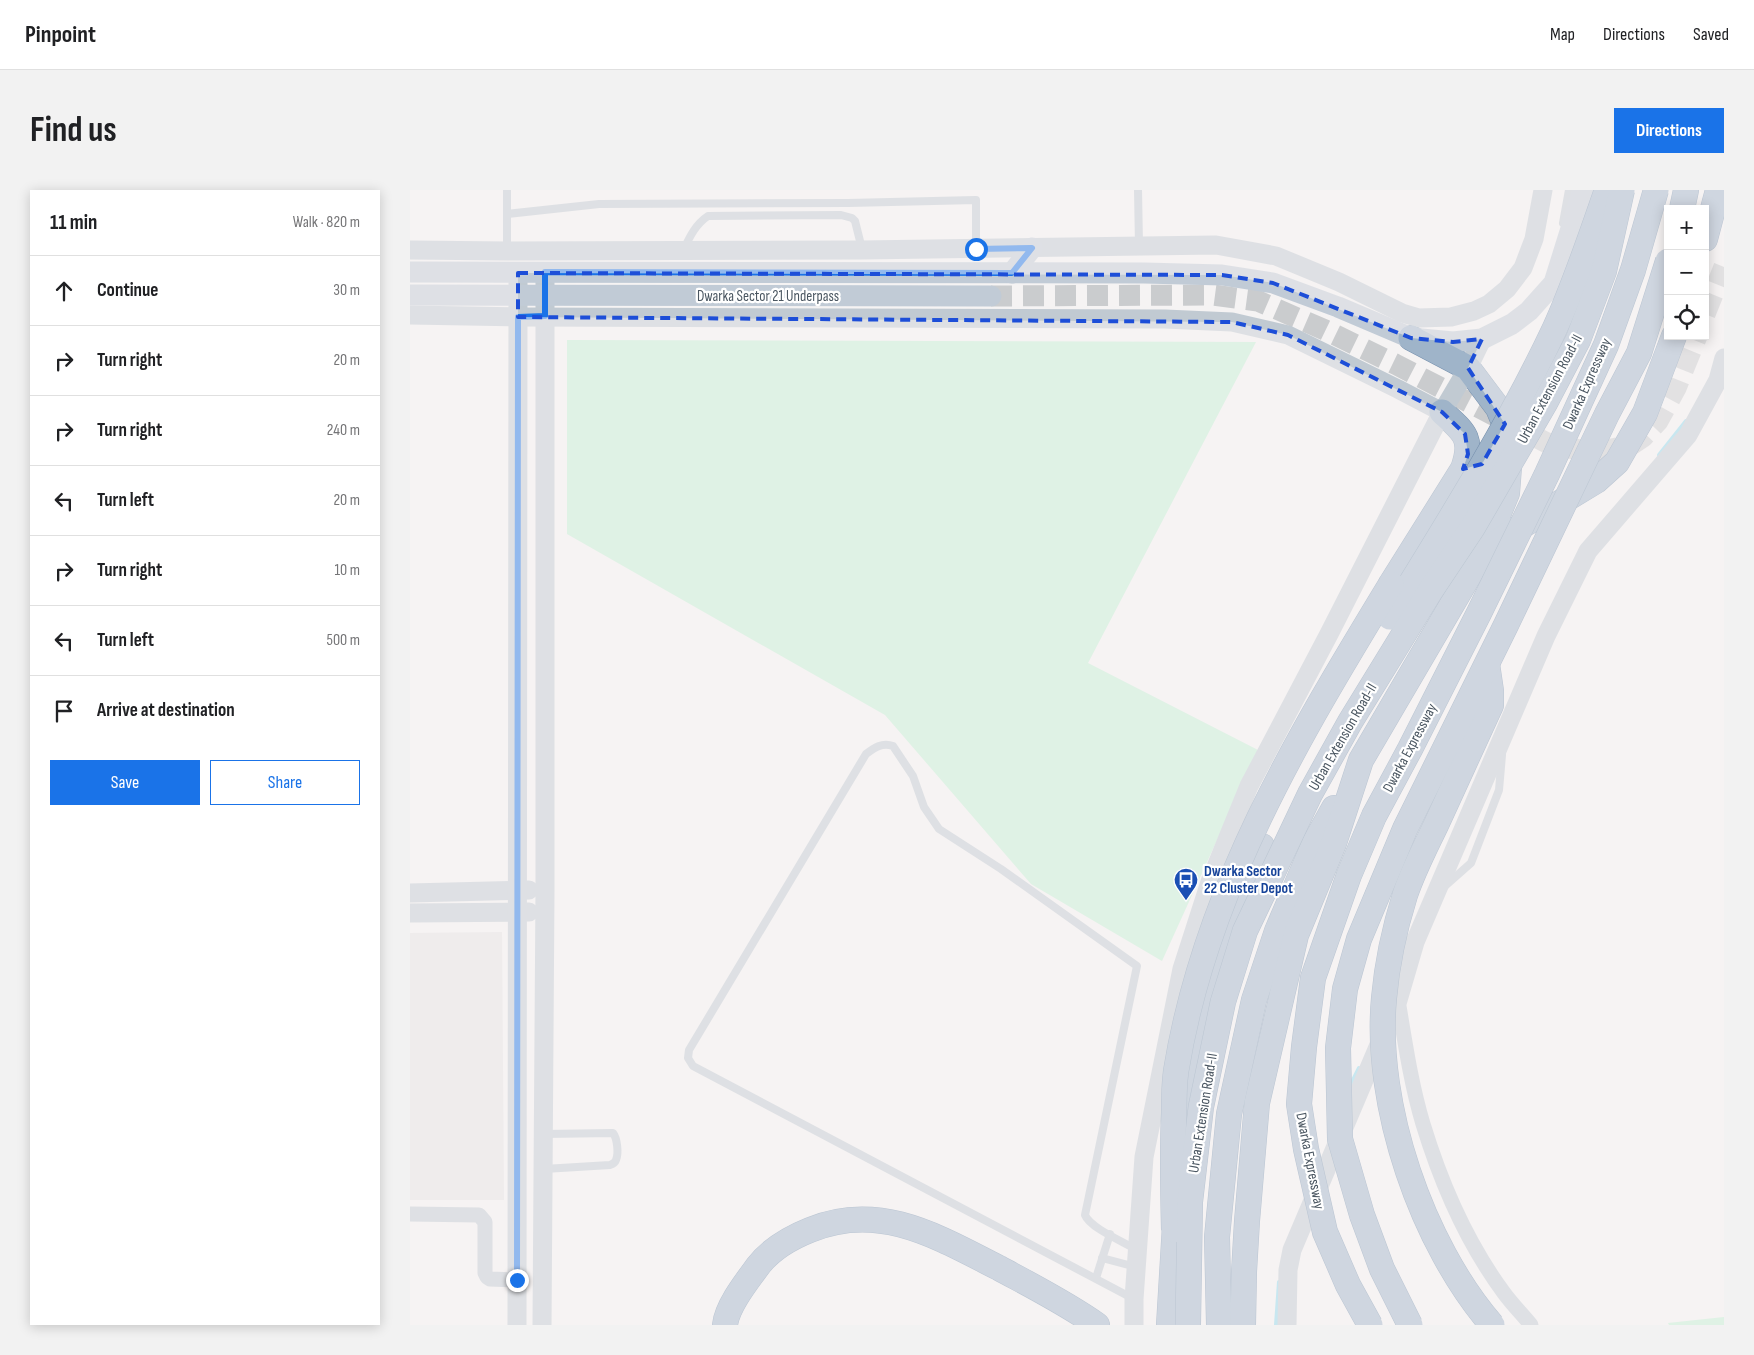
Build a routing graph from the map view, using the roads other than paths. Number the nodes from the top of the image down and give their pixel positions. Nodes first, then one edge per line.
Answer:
1 (507, 190) edge
2 (976, 190) edge
3 (1138, 190) edge
4 (1543, 190) edge
5 (1569, 190) edge
6 (1583, 190) edge
7 (1607, 190) edge
8 (1622, 190) edge
9 (1656, 190) edge
10 (1686, 190) edge
11 (1718, 190) edge
12 (976, 200) junction
13 (1683, 205) edge
14 (507, 214) junction
15 (1709, 224) edge
16 (1139, 247) junction
17 (1032, 248) junction
18 (976, 249) junction
19 (410, 250) edge
20 (683, 250) junction
21 (862, 250) junction
22 (507, 251) junction
23 (1562, 255) junction
24 (410, 272) edge
25 (545, 272) junction
26 (518, 273) junction
27 (1012, 273) junction
28 (1664, 274) edge
29 (410, 295) edge
30 (518, 295) junction
31 (991, 296) tunnel mouth
32 (545, 306) junction
33 (410, 315) edge
34 (518, 317) junction
35 (1411, 338) junction
36 (1482, 339) junction
37 (1672, 340) edge
38 (1724, 358) edge
39 (1468, 368) junction
40 (1442, 412) junction
41 (1489, 473) junction
42 (1481, 555) junction
43 (1487, 664) junction
44 (1361, 760) junction
45 (546, 889) junction
46 (517, 890) junction
47 (410, 893) edge
48 (517, 912) junction
49 (545, 912) junction
50 (410, 913) edge
51 (1398, 1000) junction
52 (544, 1134) junction
53 (543, 1169) junction
54 (410, 1214) edge
55 (1110, 1234) junction
56 (1102, 1258) junction
57 (1137, 1258) junction
58 (1096, 1278) junction
59 (517, 1280) junction
60 (1134, 1299) junction
61 (1181, 1323) edge
62 (517, 1325) edge
63 (542, 1325) edge
64 (725, 1325) edge
65 (1097, 1325) edge
66 (1134, 1325) edge
67 (1219, 1325) edge
68 (1243, 1325) edge
69 (1287, 1325) edge
70 (1370, 1325) edge
71 (1410, 1325) edge
72 (1492, 1325) edge
73 (1531, 1325) edge

1 - 14 lane
2 - 12 lane
3 - 16 lane
4 - 16 street
5 - 23 lane
6 - 23 main road
7 - 41 highway, bridge
8 - 41 highway, Urban Extension Road-II, bridge
9 - 70 highway, Dwarka Expressway, bridge
10 - 13 highway
11 - 15 highway
12 - 14 lane
12 - 18 lane
14 - 22 lane
16 - 17 street
17 - 18 street
17 - 27 main road
18 - 21 street
19 - 22 street
20 - 21 street
20 - 21 lane
20 - 22 street
23 - 36 main road
24 - 26 main road
25 - 26 main road
25 - 27 main road
25 - 32 street
26 - 30 street
27 - 35 main road
28 - 43 highway, Dwarka Expressway, bridge
29 - 30 main road, Dwarka Sector 21 Underpass
30 - 32 main road, Dwarka Sector 21 Underpass
30 - 34 street
31 - 32 main road, Dwarka Sector 21 Underpass
32 - 34 street
32 - 40 street
32 - 45 street
33 - 34 street
34 - 46 street
35 - 36 main road
35 - 39 highway
36 - 39 street
37 - 42 highway
38 - 51 street
39 - 40 street
39 - 41 highway
40 - 41 highway
40 - 57 street
41 - 42 highway
41 - 61 highway, Urban Extension Road-II, bridge
41 - 61 highway, bridge
41 - 61 highway, bridge
42 - 44 highway
43 - 71 highway, Dwarka Expressway, bridge
43 - 72 highway, bridge
44 - 67 highway, Urban Extension Road-II
44 - 68 highway
45 - 46 street
45 - 49 street
46 - 47 street
46 - 48 street
48 - 49 street
48 - 50 street
48 - 59 street
49 - 52 street
51 - 69 street
51 - 73 street
52 - 53 street
52 - 53 lane
53 - 63 street
54 - 59 street
55 - 56 lane
55 - 57 lane
55 - 58 lane
56 - 57 lane
56 - 58 lane
57 - 60 street
58 - 60 lane
59 - 62 street
60 - 66 street
64 - 65 highway

